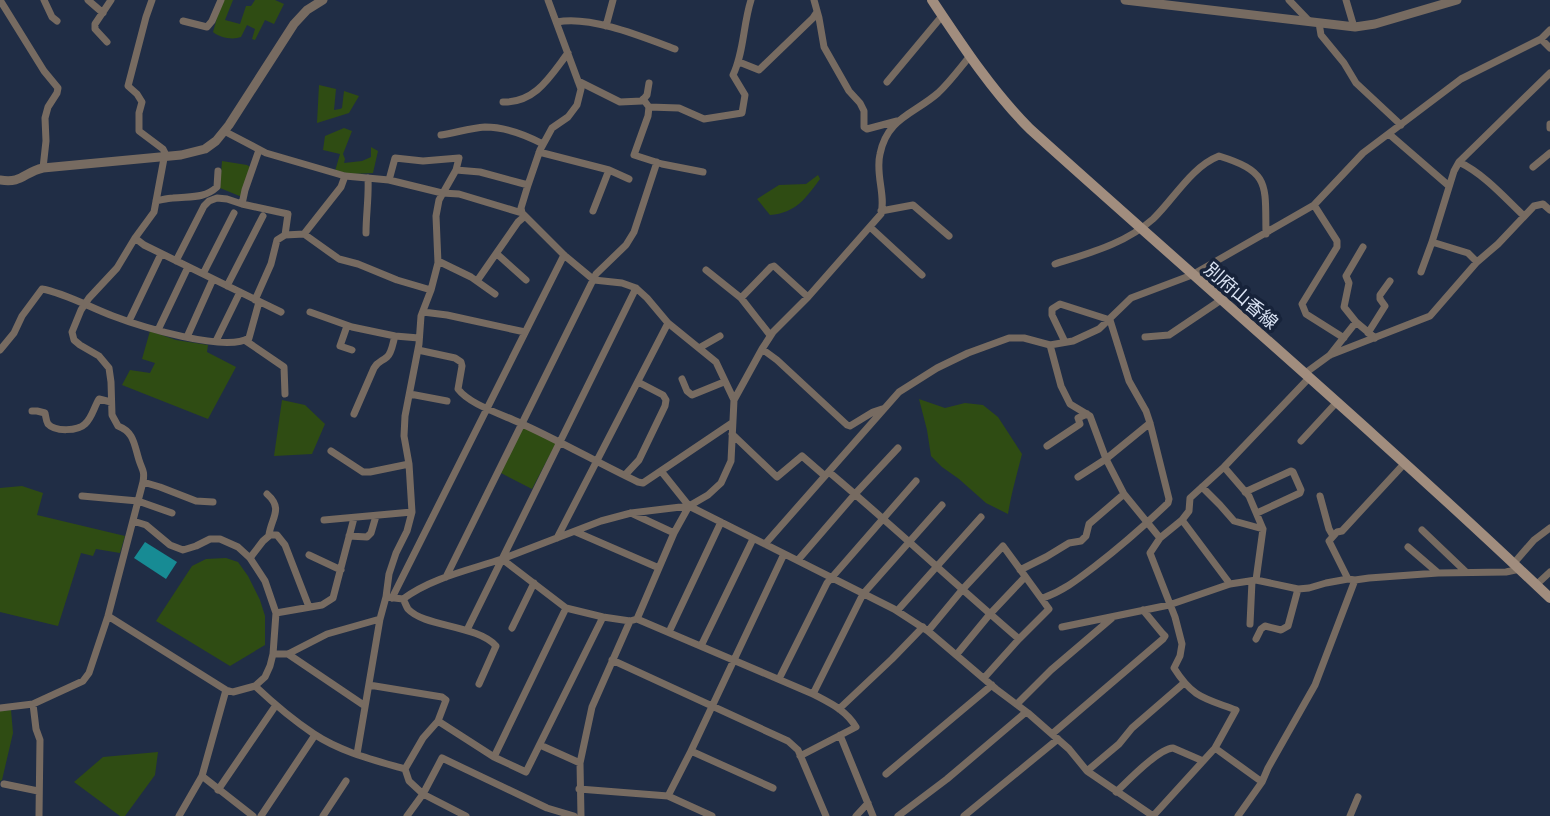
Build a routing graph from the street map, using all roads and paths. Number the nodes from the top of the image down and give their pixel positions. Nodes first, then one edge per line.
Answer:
1 (0, 0) edge
2 (44, 0) edge
3 (88, 0) edge
4 (111, 0) edge
5 (152, 0) edge
6 (221, 0) edge
7 (323, 0) edge
8 (548, 0) edge
9 (613, 0) edge
10 (751, 0) edge
11 (814, 0) edge
12 (932, 0) edge
13 (1125, 0) edge
14 (1289, 0) edge
15 (1346, 0) edge
16 (1457, 0) edge
17 (1198, 5) edge
18 (817, 12) junction
19 (103, 13) junction
20 (942, 16) junction
21 (183, 21) dead end
22 (57, 22) dead end
23 (557, 22) junction
24 (1314, 23) junction
25 (606, 26) junction
26 (1354, 27) junction
27 (1550, 30) edge
28 (1541, 39) junction
29 (107, 42) dead end
30 (1550, 48) edge
31 (675, 49) dead end
32 (568, 52) junction
33 (970, 56) junction
34 (739, 62) junction
35 (1550, 73) edge
36 (578, 81) junction
37 (887, 82) dead end
38 (649, 83) dead end
39 (643, 99) junction
40 (503, 102) dead end
41 (649, 107) junction
42 (899, 120) junction
43 (1401, 125) junction
44 (224, 131) junction
45 (1389, 134) junction
46 (441, 135) dead end
47 (543, 144) junction
48 (259, 150) junction
49 (539, 152) junction
50 (1550, 153) edge
51 (166, 156) junction
52 (657, 162) junction
53 (1459, 162) junction
54 (1533, 167) dead end
55 (43, 168) junction
56 (456, 170) junction
57 (609, 170) junction
58 (218, 171) dead end
59 (703, 172) dead end
60 (345, 177) junction
61 (368, 178) junction
62 (629, 179) dead end
63 (0, 180) edge
64 (388, 180) junction
65 (528, 185) junction
66 (1449, 186) junction
67 (442, 193) junction
68 (156, 201) junction
69 (242, 204) junction
70 (1314, 205) junction
71 (1550, 210) edge
72 (593, 211) dead end
73 (881, 211) junction
74 (234, 213) dead end
75 (523, 215) junction
76 (263, 216) dead end
77 (1524, 216) junction
78 (870, 227) junction
79 (1141, 228) junction
80 (366, 233) dead end
81 (304, 234) junction
82 (1266, 234) junction
83 (285, 235) junction
84 (949, 236) dead end
85 (135, 238) junction
86 (1432, 242) junction
87 (1363, 247) dead end
88 (161, 254) junction
89 (497, 254) junction
90 (564, 255) junction
91 (176, 261) junction
92 (438, 261) junction
93 (1477, 262) junction
94 (1055, 264) dead end
95 (188, 267) junction
96 (706, 270) dead end
97 (1421, 272) dead end
98 (203, 274) junction
99 (922, 275) dead end
100 (1192, 275) junction
101 (214, 279) junction
102 (526, 280) dead end
103 (594, 280) junction
104 (477, 281) junction
105 (1390, 281) dead end
106 (227, 286) junction
107 (636, 288) junction
108 (431, 290) junction
109 (240, 292) junction
110 (495, 294) dead end
111 (808, 297) junction
112 (741, 298) junction
113 (1221, 300) junction
114 (257, 301) junction
115 (85, 304) junction
116 (281, 312) dead end
117 (310, 312) dead end
118 (423, 312) junction
119 (1110, 320) junction
120 (129, 321) junction
121 (1356, 323) junction
122 (668, 324) junction
123 (347, 326) junction
124 (158, 330) junction
125 (525, 332) junction
126 (1368, 333) junction
127 (771, 335) junction
128 (395, 336) junction
129 (719, 336) dead end
130 (187, 337) junction
131 (1145, 337) dead end
132 (419, 338) junction
133 (1344, 338) junction
134 (1375, 338) junction
135 (216, 341) junction
136 (246, 341) junction
137 (1065, 342) junction
138 (1051, 345) junction
139 (699, 348) junction
140 (762, 349) junction
141 (0, 350) edge
142 (352, 350) dead end
143 (418, 350) junction
144 (1329, 355) junction
145 (1306, 376) junction
146 (682, 379) dead end
147 (638, 382) junction
148 (724, 382) junction
149 (285, 394) dead end
150 (410, 394) junction
151 (734, 400) junction
152 (447, 401) dead end
153 (111, 402) junction
154 (1336, 403) junction
155 (487, 408) junction
156 (885, 408) junction
157 (32, 411) dead end
158 (354, 414) dead end
159 (1087, 414) junction
160 (521, 423) junction
161 (732, 423) junction
162 (1150, 423) junction
163 (732, 434) junction
164 (1301, 441) dead end
165 (560, 442) junction
166 (1047, 446) dead end
167 (898, 448) dead end
168 (331, 451) dead end
169 (1106, 459) junction
170 (596, 462) junction
171 (409, 464) junction
172 (1404, 464) junction
173 (1224, 467) junction
174 (661, 471) junction
175 (827, 474) junction
176 (625, 475) junction
177 (1078, 477) dead end
178 (916, 481) dead end
179 (143, 482) junction
180 (1202, 487) junction
181 (1245, 492) junction
182 (267, 494) dead end
183 (855, 494) junction
184 (1124, 494) junction
185 (82, 496) dead end
186 (1320, 496) dead end
187 (138, 501) junction
188 (213, 502) dead end
189 (942, 505) dead end
190 (689, 506) junction
191 (412, 512) junction
192 (172, 513) dead end
193 (631, 513) junction
194 (1257, 513) junction
195 (376, 516) junction
196 (981, 517) dead end
197 (354, 518) junction
198 (883, 518) junction
199 (324, 520) dead end
200 (1182, 520) junction
201 (133, 521) junction
202 (721, 522) junction
203 (1147, 523) junction
204 (1550, 528) edge
205 (1264, 529) junction
206 (1422, 530) dead end
207 (576, 532) junction
208 (674, 533) junction
209 (269, 536) junction
210 (349, 536) junction
211 (1333, 536) junction
212 (557, 538) junction
213 (1160, 538) junction
214 (753, 539) junction
215 (909, 541) junction
216 (765, 544) junction
217 (1408, 547) dead end
218 (784, 554) junction
219 (309, 555) dead end
220 (250, 558) junction
221 (502, 559) junction
222 (798, 560) junction
223 (936, 566) junction
224 (1517, 566) junction
225 (659, 568) junction
226 (341, 570) junction
227 (1550, 572) edge
228 (1022, 573) junction
229 (1438, 573) junction
230 (1467, 573) junction
231 (446, 577) junction
232 (831, 577) junction
233 (1254, 580) junction
234 (1352, 580) junction
235 (534, 583) junction
236 (1230, 584) junction
237 (1536, 585) junction
238 (1298, 589) junction
239 (962, 590) junction
240 (863, 594) junction
241 (389, 597) junction
242 (1043, 598) junction
243 (1550, 598) edge
244 (403, 599) junction
245 (1169, 606) junction
246 (309, 607) junction
247 (566, 607) junction
248 (1143, 610) junction
249 (897, 611) junction
250 (275, 613) junction
251 (990, 614) junction
252 (108, 616) junction
253 (603, 617) junction
254 (1113, 617) junction
255 (380, 619) junction
256 (634, 620) junction
257 (1250, 624) dead end
258 (1062, 627) dead end
259 (512, 628) dead end
260 (926, 629) junction
261 (467, 630) junction
262 (669, 632) junction
263 (1019, 639) junction
264 (1256, 639) dead end
265 (701, 646) junction
266 (273, 654) junction
267 (288, 654) junction
268 (957, 654) junction
269 (612, 660) junction
270 (734, 660) junction
271 (984, 678) junction
272 (779, 679) junction
273 (1184, 683) junction
274 (479, 684) dead end
275 (369, 685) junction
276 (992, 685) junction
277 (255, 686) junction
278 (226, 690) junction
279 (813, 694) junction
280 (33, 704) junction
281 (1017, 704) junction
282 (276, 705) junction
283 (365, 706) junction
284 (713, 706) junction
285 (0, 708) edge
286 (839, 709) junction
287 (1026, 712) junction
288 (438, 721) junction
289 (315, 735) junction
290 (840, 735) junction
291 (1055, 737) junction
292 (540, 745) junction
293 (1215, 748) junction
294 (691, 751) junction
295 (357, 754) junction
296 (800, 756) junction
297 (494, 757) junction
298 (1203, 761) junction
299 (580, 763) junction
300 (405, 769) junction
301 (1087, 771) junction
302 (886, 774) dead end
303 (202, 776) junction
304 (346, 781) dead end
305 (1262, 782) junction
306 (4, 784) dead end
307 (773, 788) dead end
308 (579, 789) junction
309 (218, 790) junction
310 (38, 791) junction
311 (1116, 792) junction
312 (423, 793) junction
313 (668, 796) junction
314 (1358, 797) dead end
315 (868, 803) junction
316 (545, 812) edge
317 (242, 813) edge
318 (452, 813) edge
319 (578, 815) edge
320 (39, 816) edge
321 (179, 816) edge
322 (253, 816) edge
323 (261, 816) edge
324 (323, 816) edge
325 (407, 816) edge
326 (466, 816) edge
327 (712, 816) edge
328 (826, 816) edge
329 (856, 816) edge
330 (873, 816) edge
331 (898, 816) edge
332 (964, 816) edge
333 (1153, 816) edge
334 (1238, 816) edge
335 (1350, 816) edge

1 - 55 street
2 - 22 street
3 - 19 street
4 - 19 street
5 - 51 street
6 - 21 street
7 - 44 street
8 - 23 street
9 - 25 street
10 - 34 street
11 - 18 street
12 - 20 main road, 別府山香線
13 - 17 street
14 - 24 street
15 - 26 street
16 - 26 street
17 - 24 street
18 - 34 street
18 - 42 street
19 - 29 street
20 - 33 main road, 別府山香線
20 - 37 street
23 - 25 street
23 - 32 street
24 - 26 street
24 - 43 street
25 - 31 street
27 - 28 street
28 - 30 street
28 - 43 street
32 - 36 street
32 - 40 street
33 - 42 street
33 - 79 main road, 別府山香線
34 - 41 street
35 - 53 street
36 - 39 street
36 - 47 street
38 - 39 street
39 - 41 street
41 - 52 street
42 - 73 street
43 - 45 street
44 - 48 street
44 - 51 street
45 - 66 street
45 - 70 street
46 - 47 street
47 - 49 street
48 - 60 street
48 - 69 street
49 - 57 street
49 - 65 street
50 - 54 street
51 - 55 street
51 - 68 street
52 - 59 street
52 - 103 street
53 - 66 street
53 - 77 street
55 - 63 street
56 - 64 street
56 - 65 street
56 - 67 street
57 - 62 street
57 - 72 street
58 - 68 street
60 - 61 street
60 - 81 street
61 - 64 street
61 - 80 street
64 - 67 street
65 - 75 street
66 - 86 street
67 - 75 street
67 - 92 street
68 - 85 street
69 - 83 street
69 - 91 street
70 - 82 street
70 - 133 street
71 - 77 street
73 - 78 street
73 - 84 street
74 - 98 street
75 - 89 street
75 - 90 street
76 - 106 street
77 - 93 street
78 - 99 street
78 - 111 street
79 - 82 street
79 - 94 street
79 - 100 main road, 別府山香線
81 - 83 street
81 - 108 street
82 - 100 street
83 - 114 street
85 - 88 street
85 - 115 street
86 - 93 street
86 - 97 street
87 - 121 street
88 - 91 street
88 - 120 street
89 - 102 street
89 - 104 street
90 - 103 street
90 - 125 street
91 - 95 street
92 - 104 street
92 - 108 street
93 - 134 street
95 - 98 street
95 - 124 street
96 - 112 street
98 - 101 street
100 - 113 main road, 別府山香線
100 - 119 street
101 - 106 street
101 - 130 street
103 - 107 street
103 - 160 street
104 - 110 street
105 - 126 street
106 - 109 street
107 - 122 street
107 - 165 street
108 - 118 street
109 - 114 street
109 - 135 street
111 - 112 street
111 - 127 street
112 - 127 street
113 - 131 street
113 - 145 main road, 別府山香線
114 - 116 street
114 - 136 street
115 - 120 street
115 - 141 street
115 - 153 street
117 - 123 street
118 - 125 street
118 - 132 street
119 - 137 street
119 - 137 street
119 - 162 street
120 - 124 street
121 - 126 street
121 - 133 street
122 - 139 street
122 - 147 street
123 - 128 street
123 - 142 street
124 - 130 street
125 - 155 street
126 - 134 street
127 - 140 street
128 - 132 street
128 - 158 street
129 - 139 street
130 - 135 street
132 - 143 street
133 - 144 street
134 - 144 street
135 - 136 street
136 - 149 street
137 - 138 street
138 - 156 street
138 - 159 street
139 - 148 street
140 - 151 street
140 - 156 street
143 - 150 street
143 - 155 street
144 - 145 street
145 - 154 main road, 別府山香線
145 - 173 street
146 - 148 street
147 - 170 street
147 - 176 street
148 - 151 street
150 - 152 street
150 - 171 street
151 - 161 street
153 - 157 street
153 - 179 street
154 - 164 street
154 - 172 main road, 別府山香線
155 - 160 street
155 - 241 street
156 - 175 street
159 - 166 street
159 - 169 street
160 - 165 street
160 - 231 street
161 - 163 street
161 - 174 street
162 - 169 street
162 - 203 street
163 - 175 street
163 - 190 street
165 - 170 street
165 - 221 street
167 - 183 street
168 - 171 street
169 - 177 street
169 - 184 street
170 - 176 street
170 - 212 street
171 - 191 street
172 - 211 street
172 - 224 main road, 別府山香線
173 - 180 street
173 - 181 street
174 - 176 street
174 - 190 street
175 - 183 street
175 - 216 street
178 - 198 street
179 - 187 street
179 - 188 street
180 - 200 street
180 - 205 street
181 - 194 street
181 - 194 street
182 - 209 street
183 - 198 street
183 - 222 street
184 - 203 street
184 - 228 street
185 - 187 street
186 - 211 street
187 - 192 street
187 - 201 street
189 - 215 street
190 - 193 street
190 - 202 street
190 - 208 street
191 - 195 street
191 - 241 street
193 - 207 street
193 - 208 street
194 - 205 street
195 - 197 street
195 - 210 street
196 - 223 street
197 - 199 street
197 - 210 street
198 - 215 street
198 - 232 street
200 - 213 street
200 - 236 street
201 - 220 street
201 - 252 street
202 - 214 street
202 - 262 street
203 - 213 street
203 - 242 street
204 - 224 street
205 - 233 street
206 - 230 street
207 - 212 street
207 - 225 street
208 - 225 street
209 - 220 street
209 - 246 street
210 - 226 street
211 - 234 street
212 - 221 street
213 - 245 street
214 - 216 street
214 - 265 street
215 - 223 street
215 - 240 street
216 - 218 street
217 - 229 street
218 - 222 street
218 - 270 street
219 - 226 street
220 - 250 street
221 - 231 street
221 - 235 street
221 - 261 street
222 - 232 street
223 - 239 street
223 - 249 street
224 - 230 street
224 - 237 main road, 別府山香線
225 - 256 street
226 - 246 street
227 - 237 street
228 - 239 street
228 - 242 street
228 - 251 street
229 - 230 street
229 - 234 street
231 - 244 street
232 - 240 street
232 - 272 street
233 - 236 street
233 - 238 street
233 - 257 street
234 - 238 street
234 - 305 street
235 - 247 street
235 - 259 street
236 - 245 street
237 - 243 main road, 別府山香線
238 - 264 street
239 - 251 street
239 - 260 street
240 - 249 street
240 - 279 street
241 - 244 street
241 - 255 street
242 - 263 street
244 - 261 street
245 - 248 street
245 - 273 street
246 - 250 street
247 - 253 street
247 - 297 street
248 - 254 street
248 - 291 street
249 - 260 street
250 - 266 street
251 - 263 street
251 - 268 street
252 - 278 street
252 - 280 street
253 - 256 street
253 - 292 street
254 - 258 street
254 - 281 street
255 - 267 street
255 - 275 street
256 - 262 street
256 - 269 street
260 - 268 street
260 - 286 street
261 - 274 street
262 - 265 street
263 - 271 street
265 - 270 street
266 - 267 street
266 - 277 street
267 - 283 street
268 - 271 street
269 - 284 street
269 - 299 street
270 - 272 street
270 - 284 street
271 - 276 street
272 - 279 street
273 - 293 street
273 - 301 street
275 - 283 street
275 - 288 street
276 - 281 street
276 - 302 street
277 - 278 street
277 - 282 street
278 - 303 street
279 - 286 street
280 - 285 street
280 - 310 street
281 - 287 street
282 - 289 street
282 - 309 street
283 - 295 street
284 - 294 street
284 - 296 street
286 - 290 street
287 - 291 street
287 - 331 street
288 - 297 street
288 - 300 street
289 - 295 street
289 - 323 street
290 - 296 street
290 - 315 street
291 - 301 street
291 - 332 street
292 - 297 street
292 - 299 street
293 - 298 street
293 - 305 street
294 - 307 street
294 - 313 street
295 - 300 street
296 - 328 street
298 - 311 street
298 - 333 street
299 - 308 street
300 - 312 street
301 - 311 street
303 - 309 street
303 - 321 street
304 - 324 street
305 - 334 street
306 - 310 street
308 - 313 street
308 - 319 street
309 - 317 street
310 - 320 street
311 - 333 street
312 - 316 street
312 - 318 street
312 - 325 street
313 - 327 street
314 - 335 street
315 - 329 street
315 - 330 street
316 - 319 street
317 - 322 street
318 - 326 street

